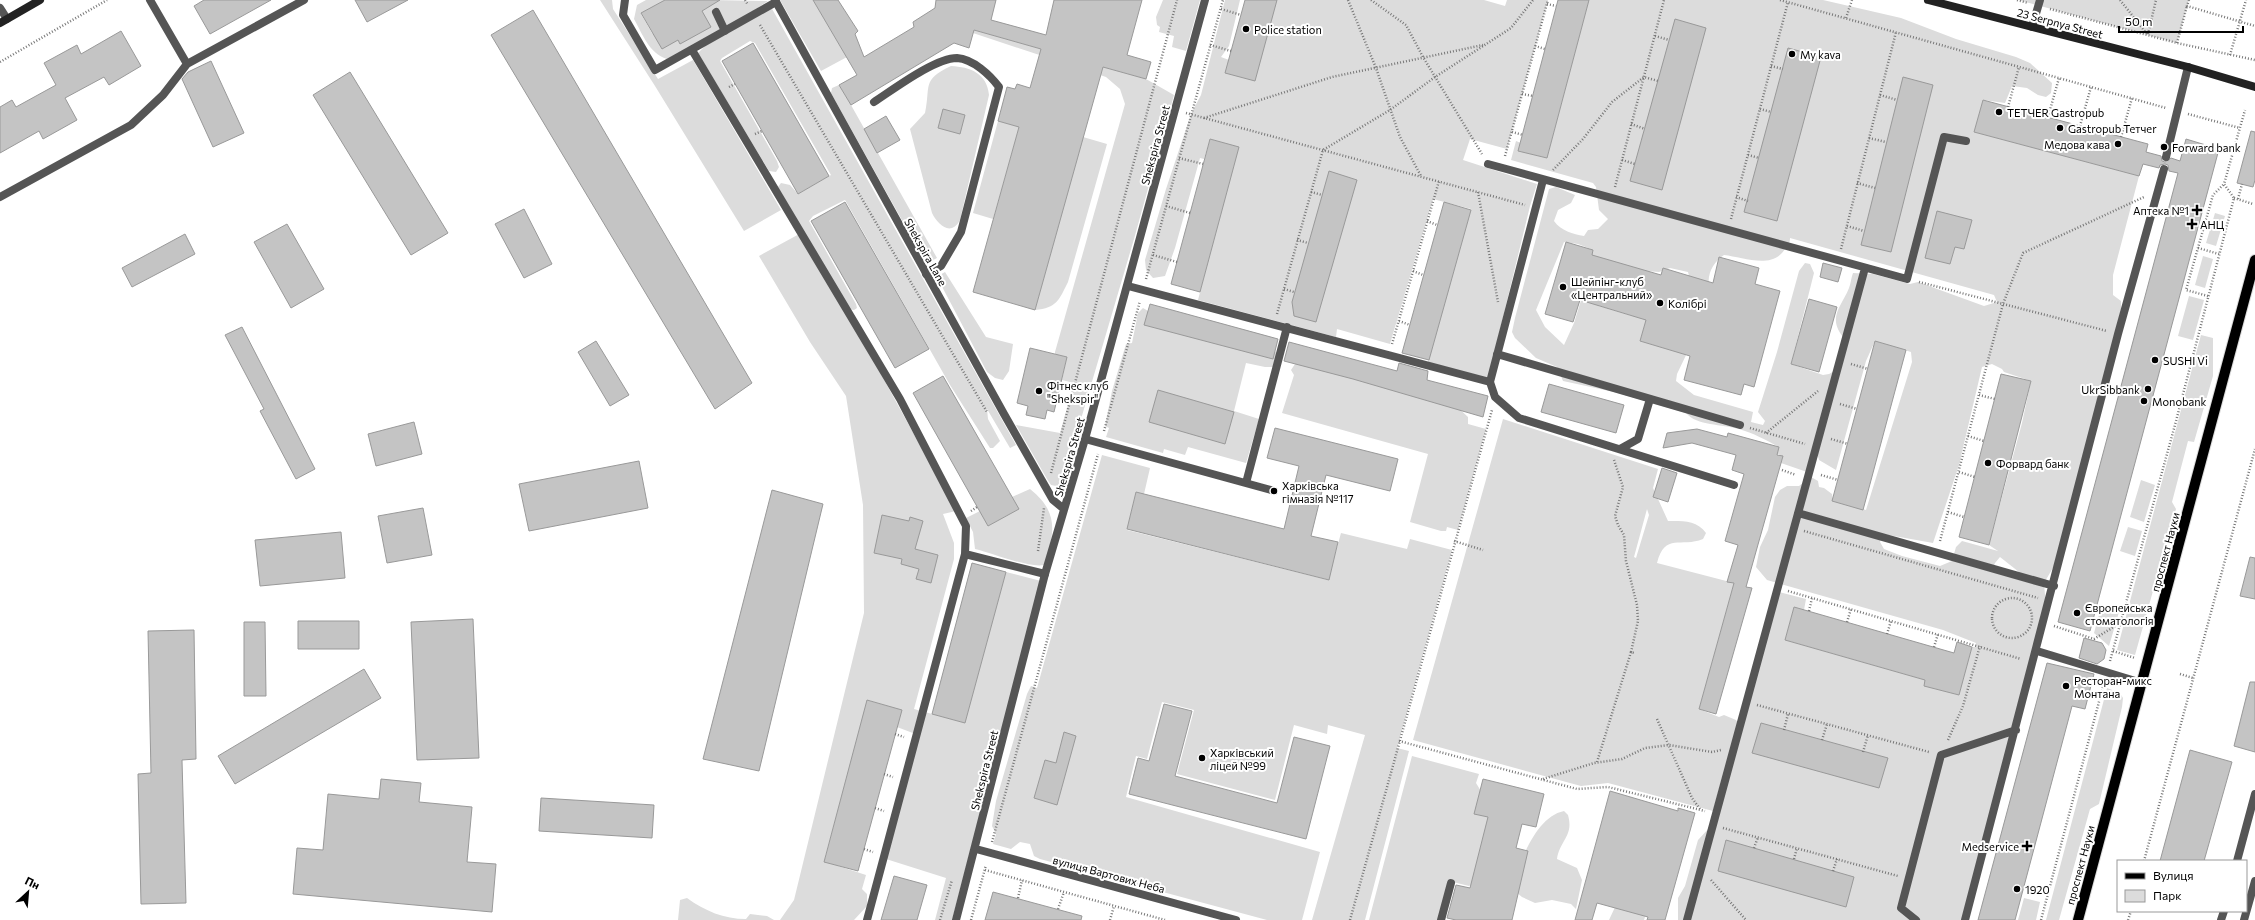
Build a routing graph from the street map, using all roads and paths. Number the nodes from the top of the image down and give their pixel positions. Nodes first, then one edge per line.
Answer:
1 (40, 0) edge
2 (107, 0) edge
3 (150, 0) edge
4 (304, 0) edge
5 (625, 0) edge
6 (746, 0) edge
7 (1177, 0) edge
8 (1205, 0) edge
9 (1223, 0) edge
10 (1348, 0) edge
11 (1370, 0) edge
12 (1534, 0) edge
13 (1548, 0) edge
14 (1664, 0) edge
15 (1780, 0) edge
16 (1852, 0) edge
17 (1928, 0) edge
18 (2017, 0) edge
19 (2120, 0) edge
20 (2156, 0) edge
21 (2189, 0) edge
22 (2246, 0) edge
23 (775, 1) edge
24 (1788, 2) junction
25 (2039, 3) edge
26 (1547, 4) junction
27 (1556, 6) dead end
28 (2187, 6) junction
29 (0, 8) edge
30 (1221, 10) junction
31 (716, 12) dead end
32 (754, 15) junction
33 (1241, 16) dead end
34 (1846, 18) junction
35 (3, 21) edge
36 (2239, 21) junction
37 (2255, 26) edge
38 (2032, 27) junction
39 (726, 31) junction
40 (1896, 32) junction
41 (2148, 35) junction
42 (1655, 36) junction
43 (1669, 40) dead end
44 (2177, 42) junction
45 (1486, 44) junction
46 (1210, 45) junction
47 (1535, 46) junction
48 (1545, 49) dead end
49 (692, 50) junction
50 (1231, 51) dead end
51 (2230, 55) junction
52 (1423, 58) junction
53 (2255, 60) edge
54 (0, 62) edge
55 (187, 64) junction
56 (1771, 66) junction
57 (2019, 67) junction
58 (1376, 68) junction
59 (2188, 68) junction
60 (1783, 69) dead end
61 (1435, 76) junction
62 (1644, 77) junction
63 (2059, 78) junction
64 (1658, 81) dead end
65 (2091, 87) junction
66 (2255, 87) edge
67 (1522, 94) junction
68 (1880, 95) junction
69 (1533, 96) dead end
70 (2132, 98) junction
71 (1897, 100) dead end
72 (874, 102) dead end
73 (2008, 106) dead end
74 (1760, 109) junction
75 (1176, 110) junction
76 (1390, 110) junction
77 (2245, 110) dead end
78 (2177, 111) junction
79 (1771, 112) dead end
80 (1191, 114) junction
81 (2048, 117) dead end
82 (1204, 118) junction
83 (1631, 124) junction
84 (2080, 126) dead end
85 (2240, 128) junction
86 (1645, 129) dead end
87 (1512, 132) junction
88 (1523, 135) dead end
89 (2121, 137) dead end
90 (1869, 138) junction
91 (1966, 141) dead end
92 (1886, 142) dead end
93 (1323, 150) junction
94 (1748, 155) junction
95 (2166, 157) dead end
96 (1179, 158) junction
97 (1759, 158) dead end
98 (1622, 160) junction
99 (1203, 164) dead end
100 (1488, 164) joint
101 (1635, 164) dead end
102 (1501, 168) junction
103 (2164, 170) dead end
104 (1422, 177) junction
105 (1543, 180) junction
106 (1439, 181) junction
107 (1857, 183) junction
108 (2224, 184) junction
109 (2242, 184) dead end
110 (1875, 188) dead end
111 (2158, 190) junction
112 (1311, 192) junction
113 (1478, 192) junction
114 (1322, 195) dead end
115 (0, 197) edge
116 (1736, 197) junction
117 (2234, 198) junction
118 (1612, 199) junction
119 (2238, 200) junction
120 (1748, 201) dead end
121 (2253, 204) dead end
122 (1166, 206) junction
123 (1536, 208) junction
124 (1190, 213) dead end
125 (1427, 222) junction
126 (1437, 225) dead end
127 (1846, 226) junction
128 (1727, 231) junction
129 (1864, 231) dead end
130 (1297, 240) junction
131 (1308, 243) dead end
132 (2198, 248) junction
133 (2219, 254) junction
134 (1153, 255) junction
135 (2255, 260) edge
136 (1838, 261) junction
137 (1177, 262) dead end
138 (1865, 268) junction
139 (1413, 271) junction
140 (926, 274) junction
141 (1424, 275) dead end
142 (1906, 279) junction
143 (1128, 286) junction
144 (1284, 289) junction
145 (1143, 290) junction
146 (1294, 292) dead end
147 (2208, 296) junction
148 (2003, 304) junction
149 (1498, 306) dead end
150 (1398, 322) junction
151 (1274, 324) junction
152 (1410, 325) dead end
153 (1287, 328) junction
154 (2118, 334) junction
155 (1389, 354) junction
156 (1498, 354) junction
157 (1840, 361) junction
158 (1868, 369) dead end
159 (1490, 382) junction
160 (1819, 390) dead end
161 (1979, 395) junction
162 (1495, 397) junction
163 (1650, 399) junction
164 (1995, 399) dead end
165 (1829, 401) junction
166 (1857, 409) dead end
167 (988, 413) dead end
168 (1740, 425) joint
169 (1766, 433) junction
170 (1820, 436) junction
171 (1968, 436) junction
172 (1086, 439) junction
173 (1984, 441) dead end
174 (1101, 444) junction
175 (1848, 444) dead end
176 (1610, 446) junction
177 (1816, 448) junction
178 (1620, 449) junction
179 (2255, 449) edge
180 (1810, 472) junction
181 (1959, 472) junction
182 (1051, 475) dead end
183 (1975, 477) dead end
184 (1838, 480) dead end
185 (1246, 483) junction
186 (1734, 485) dead end
187 (1271, 490) dead end
188 (1040, 502) dead end
189 (1044, 509) dead end
190 (1064, 510) junction
191 (1948, 512) junction
192 (1798, 513) junction
193 (1964, 517) dead end
194 (1794, 528) junction
195 (1454, 541) junction
196 (1483, 550) dead end
197 (1937, 553) junction
198 (965, 554) junction
199 (1045, 574) junction
200 (2054, 586) junction
201 (1778, 588) junction
202 (2016, 592) junction
203 (1812, 598) junction
204 (2014, 598) junction
205 (2050, 601) junction
206 (1851, 609) junction
207 (1809, 611) dead end
208 (1891, 621) junction
209 (1847, 622) dead end
210 (2044, 623) junction
211 (2120, 623) junction
212 (1887, 634) dead end
213 (1938, 634) junction
214 (1980, 646) junction
215 (1934, 647) dead end
216 (2037, 651) junction
217 (2113, 651) junction
218 (2135, 658) dead end
219 (2034, 662) junction
220 (2107, 672) junction
221 (2180, 674) dead end
222 (2193, 678) junction
223 (2142, 683) junction
224 (1747, 702) junction
225 (1788, 714) junction
226 (1657, 719) dead end
227 (1827, 724) junction
228 (1784, 730) dead end
229 (2016, 730) junction
230 (1868, 735) junction
231 (1822, 740) dead end
232 (1399, 741) junction
233 (1736, 742) junction
234 (1669, 745) junction
235 (1863, 752) dead end
236 (1941, 755) junction
237 (1597, 762) junction
238 (1542, 779) junction
239 (2255, 794) edge
240 (1701, 809) junction
241 (1716, 816) junction
242 (1713, 825) junction
243 (1758, 837) junction
244 (1754, 848) dead end
245 (1797, 848) junction
246 (976, 849) junction
247 (989, 853) junction
248 (1794, 859) dead end
249 (1837, 859) junction
250 (2144, 860) edge
251 (2237, 860) edge
252 (1701, 868) junction
253 (985, 870) junction
254 (1833, 871) dead end
255 (1908, 879) junction
256 (1022, 880) junction
257 (2255, 881) edge
258 (1451, 883) dead end
259 (1064, 892) junction
260 (1018, 898) dead end
261 (1114, 906) junction
262 (1058, 909) dead end
263 (2247, 909) edge
264 (1149, 915) junction
265 (867, 920) edge
266 (956, 920) edge
267 (971, 920) edge
268 (1110, 920) edge
269 (1147, 920) edge
270 (1165, 920) edge
271 (1236, 920) edge
272 (1350, 920) edge
273 (1441, 920) edge
274 (1686, 920) edge
275 (1746, 920) edge
276 (1916, 920) edge
277 (1966, 920) edge
278 (2041, 920) edge
279 (2078, 920) edge

1 - 35 street
2 - 54 path
3 - 55 street
4 - 55 street
5 - 49 street
6 - 32 path
7 - 182 path
8 - 75 street, Shekspira Street
9 - 30 path
10 - 58 path
11 - 52 path
12 - 45 path
13 - 26 path
14 - 42 path
15 - 24 path
16 - 34 path
17 - 38 street, 23 Serpnya Street
18 - 25 path
19 - 41 path
20 - 41 path
21 - 28 path
22 - 36 path
23 - 32 street
23 - 140 street, Shekspira Lane
24 - 34 path
24 - 56 path
25 - 38 street
25 - 41 path
26 - 27 path
26 - 47 path
28 - 36 path
28 - 44 path
29 - 35 street
30 - 33 path
30 - 46 path
31 - 39 street
32 - 39 street
32 - 167 path
34 - 40 path
36 - 37 path
36 - 51 path
38 - 59 street, 23 Serpnya Street
39 - 49 street
40 - 57 path
40 - 68 path
41 - 44 path
42 - 43 path
42 - 62 path
44 - 51 path
45 - 52 path
45 - 61 path
46 - 50 path
46 - 80 path
47 - 48 path
47 - 67 path
49 - 198 street
51 - 53 path
52 - 58 path
52 - 61 path
55 - 115 street
56 - 60 path
56 - 74 path
57 - 63 path
57 - 73 path
58 - 76 path
58 - 82 path
59 - 66 street, 23 Serpnya Street
59 - 78 street
61 - 76 path
61 - 100 path
62 - 64 path
62 - 83 path
62 - 105 path
63 - 65 path
63 - 81 path
65 - 70 path
65 - 84 path
67 - 69 path
67 - 87 path
68 - 71 path
68 - 90 path
70 - 78 path
70 - 89 path
72 - 140 street
74 - 79 path
74 - 94 path
75 - 80 path
75 - 143 street, Shekspira Street
76 - 93 path
76 - 104 path
77 - 85 path
78 - 85 path
78 - 95 street
80 - 82 path
80 - 96 path
82 - 93 path
83 - 86 path
83 - 98 path
85 - 108 path
87 - 88 path
87 - 102 path
90 - 92 path
90 - 107 path
91 - 142 street
93 - 104 path
93 - 112 path
94 - 97 path
94 - 116 path
96 - 99 path
96 - 122 path
98 - 101 path
98 - 118 path
100 - 102 street
102 - 105 street
103 - 111 street
104 - 106 path
105 - 118 street
105 - 123 street
106 - 113 path
106 - 125 path
107 - 110 path
107 - 127 path
108 - 117 path
108 - 132 path
109 - 119 path
111 - 148 path
111 - 154 street
112 - 114 path
112 - 130 path
113 - 123 path
113 - 149 path
116 - 120 path
116 - 128 path
117 - 119 path
117 - 133 path
118 - 128 street
119 - 121 path
122 - 124 path
122 - 134 path
123 - 156 street
125 - 126 path
125 - 139 path
127 - 129 path
127 - 136 path
128 - 136 street
130 - 131 path
130 - 144 path
132 - 133 path
132 - 147 path
133 - 147 path
134 - 137 path
134 - 145 path
135 - 223 main road, проспект Науки
136 - 138 street
138 - 142 street
138 - 157 street
139 - 141 path
139 - 150 path
140 - 190 street, Shekspira Lane
142 - 148 path
143 - 145 street
143 - 172 street, Shekspira Street
144 - 146 path
144 - 151 path
145 - 151 street
145 - 174 path
147 - 211 path
148 - 154 path
148 - 161 path
150 - 152 path
150 - 155 path
151 - 153 street
153 - 155 street
153 - 185 street
154 - 200 street
155 - 159 street
156 - 159 street
156 - 163 street
157 - 158 path
157 - 165 street
159 - 162 street
160 - 169 path
161 - 164 path
161 - 171 path
162 - 176 street
162 - 195 path
163 - 168 street
163 - 178 street
165 - 166 path
165 - 170 street
168 - 169 path
169 - 177 path
170 - 175 path
170 - 177 street
171 - 173 path
171 - 181 path
172 - 174 street
172 - 190 street, Shekspira Street
174 - 185 street
174 - 247 path
176 - 178 street
176 - 237 path
177 - 180 street
178 - 186 street
179 - 222 path
180 - 184 path
180 - 192 street
181 - 183 path
181 - 191 path
185 - 187 street
188 - 189 path
190 - 199 street, Shekspira Street
191 - 193 path
191 - 197 path
192 - 194 street
192 - 197 street
194 - 201 street
194 - 202 path
195 - 196 path
195 - 232 path
197 - 200 street
198 - 199 street
198 - 265 street
199 - 246 street, Shekspira Street
200 - 205 street
201 - 203 path
201 - 224 street
202 - 204 path
202 - 205 path
203 - 206 path
203 - 207 path
204 - 204 path
205 - 210 street
206 - 208 path
206 - 209 path
208 - 212 path
208 - 213 path
210 - 211 path
210 - 216 street
211 - 217 path
213 - 214 path
213 - 215 path
214 - 219 path
214 - 236 path
216 - 219 street
216 - 220 street
217 - 218 path
217 - 220 path
219 - 229 street
220 - 223 street
220 - 278 path
221 - 222 path
222 - 250 path
223 - 279 main road, проспект Науки
224 - 225 path
224 - 233 street
225 - 227 path
225 - 228 path
226 - 234 path
227 - 230 path
227 - 231 path
229 - 236 street
229 - 277 street
230 - 235 path
230 - 236 path
232 - 238 path
232 - 272 path
233 - 234 path
233 - 241 street
234 - 237 path
234 - 240 path
236 - 255 street
237 - 238 path
238 - 240 path
239 - 251 street
240 - 241 path
240 - 242 path
241 - 242 street
242 - 243 path
242 - 252 street
243 - 244 path
243 - 245 path
245 - 248 path
245 - 249 path
246 - 247 street, вулиця Вартових Неба
246 - 266 street, Shekspira Street
247 - 253 path
247 - 271 street, вулиця Вартових Неба
249 - 254 path
249 - 255 path
252 - 274 street
252 - 275 path
253 - 256 path
253 - 267 path
255 - 276 street
256 - 259 path
256 - 260 path
257 - 263 street
258 - 273 street
259 - 261 path
259 - 262 path
261 - 264 path
261 - 268 path
264 - 269 path
264 - 270 path

